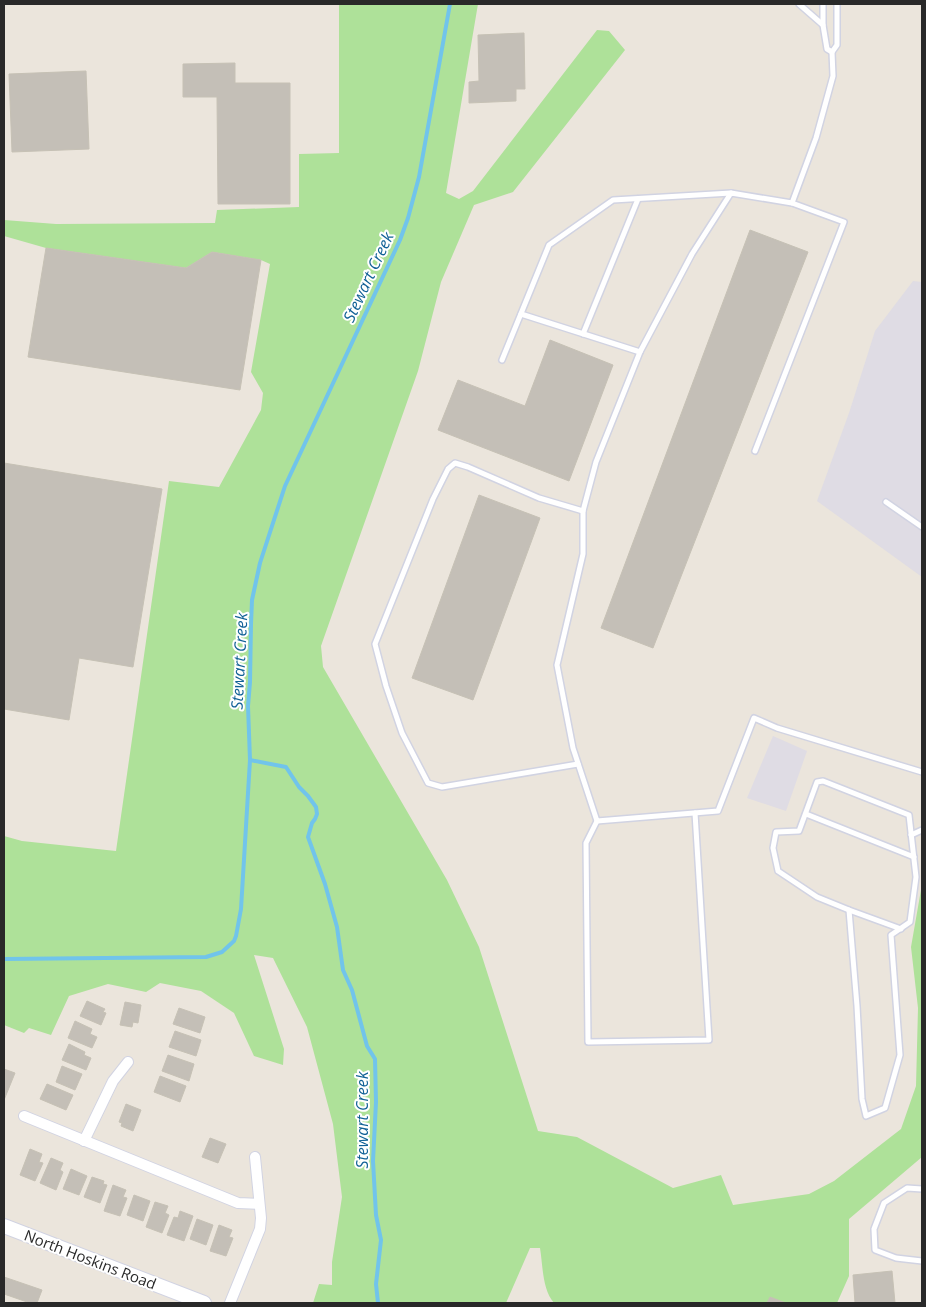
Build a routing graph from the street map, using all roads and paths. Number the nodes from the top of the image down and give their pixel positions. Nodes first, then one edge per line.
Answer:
1 (798, 4) edge
2 (823, 4) edge
3 (837, 4) edge
4 (823, 25) junction
5 (832, 52) junction
6 (731, 193) junction
7 (638, 199) junction
8 (792, 203) junction
9 (521, 314) junction
10 (583, 334) junction
11 (640, 352) junction
12 (502, 360) dead end
13 (755, 451) dead end
14 (886, 502) dead end
15 (583, 512) junction
16 (922, 527) edge
17 (578, 764) junction
18 (922, 772) edge
19 (695, 813) junction
20 (806, 814) junction
21 (597, 821) junction
22 (922, 830) edge
23 (911, 835) junction
24 (914, 857) junction
25 (849, 910) junction
26 (902, 929) junction
27 (128, 1062) dead end
28 (24, 1116) dead end
29 (84, 1141) junction
30 (255, 1157) dead end
31 (922, 1190) edge
32 (259, 1204) junction
33 (4, 1226) edge
34 (922, 1261) edge
35 (204, 1303) edge
36 (230, 1303) edge

1 - 4 lane
2 - 4 lane
3 - 5 lane
4 - 5 lane
5 - 8 lane
6 - 7 lane
6 - 8 lane
6 - 11 lane
7 - 9 lane
7 - 10 lane
8 - 13 lane
9 - 10 lane
9 - 12 lane
10 - 11 lane
11 - 15 lane
14 - 16 lane
15 - 17 lane
15 - 17 lane
17 - 21 lane
18 - 19 lane
19 - 21 lane
19 - 21 lane
20 - 23 lane
20 - 24 lane
20 - 25 lane
22 - 23 lane
23 - 24 lane
24 - 26 lane
25 - 26 lane
25 - 26 lane
27 - 29 street
28 - 29 street
29 - 32 street
30 - 32 street
31 - 34 lane
32 - 36 street
33 - 35 street, North Hoskins Road

